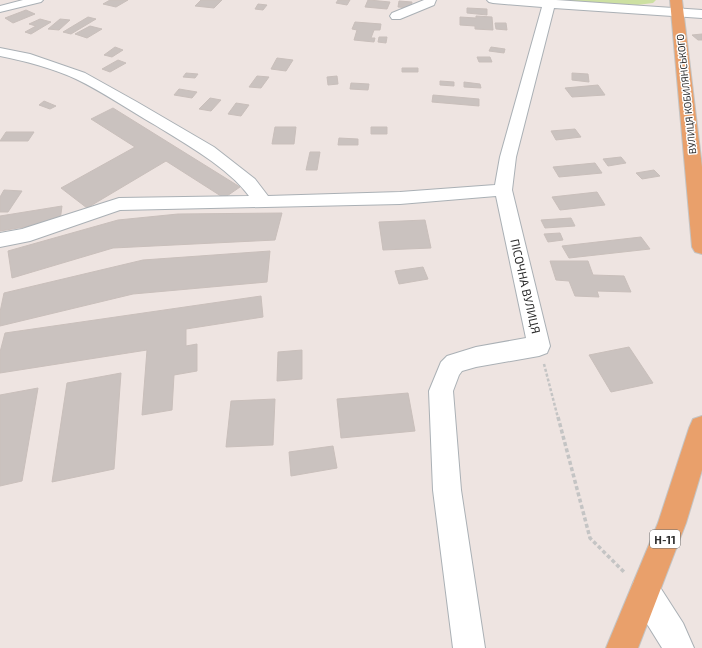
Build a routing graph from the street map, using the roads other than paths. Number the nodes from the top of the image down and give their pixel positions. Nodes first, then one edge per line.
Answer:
1 (37, 0) edge
2 (430, 0) edge
3 (493, 0) edge
4 (550, 2) edge
5 (677, 6) edge
6 (0, 9) edge
7 (702, 14) edge
8 (396, 16) dead end
9 (0, 52) edge
10 (503, 190) junction
11 (263, 202) junction
12 (0, 240) edge
13 (702, 247) edge
14 (702, 428) edge
15 (645, 592) junction
16 (469, 648) edge
17 (622, 648) edge
18 (678, 648) edge

1 - 6 street
2 - 8 street
3 - 4 street
4 - 5 street
4 - 10 street, ПІСОЧНА ВУЛИЦЯ
5 - 7 street
5 - 13 main road, ВУЛИЦЯ КОБИЛЯНСЬКОГО
9 - 11 street
10 - 11 street
10 - 16 street, ПІСОЧНА ВУЛИЦЯ
11 - 12 street
14 - 15 main road, Н-11
15 - 17 main road, Н-11
15 - 18 street

